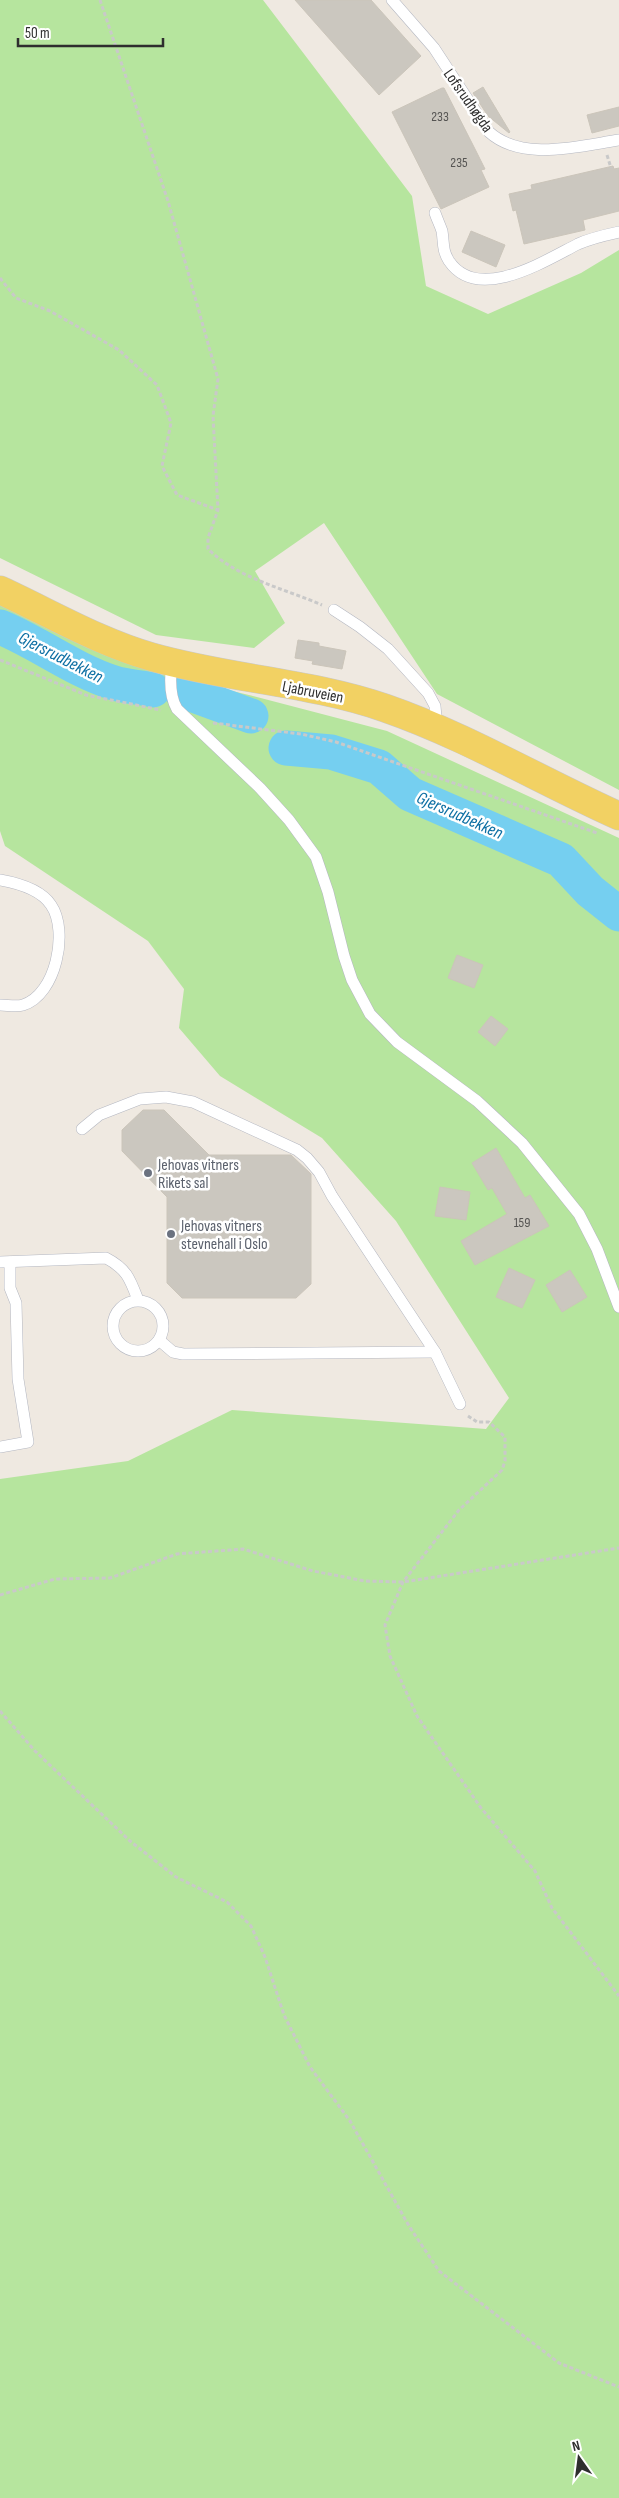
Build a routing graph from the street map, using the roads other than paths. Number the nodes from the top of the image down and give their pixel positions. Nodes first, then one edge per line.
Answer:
1 (392, 0) edge
2 (619, 140) edge
3 (435, 214) dead end
4 (619, 232) edge
5 (0, 590) edge
6 (334, 610) road end
7 (172, 662) junction
8 (438, 729) junction
9 (611, 826) edge
10 (0, 880) edge
11 (0, 1004) edge
12 (82, 1129) dead end
13 (5, 1262) edge
14 (5, 1288) edge
15 (138, 1300) junction
16 (619, 1307) edge
17 (159, 1340) junction
18 (435, 1352) junction
19 (460, 1404) road end
20 (0, 1446) edge

1 - 2 lane, Lofsrudhøgda
3 - 4 lane
5 - 7 main road, Ljabruveien
6 - 8 lane
7 - 8 main road, Ljabruveien
7 - 16 lane
8 - 9 main road, Ljabruveien
10 - 11 lane
12 - 18 lane
13 - 14 lane
13 - 15 lane
14 - 20 lane
15 - 17 lane
15 - 17 lane
17 - 18 lane
18 - 19 lane

